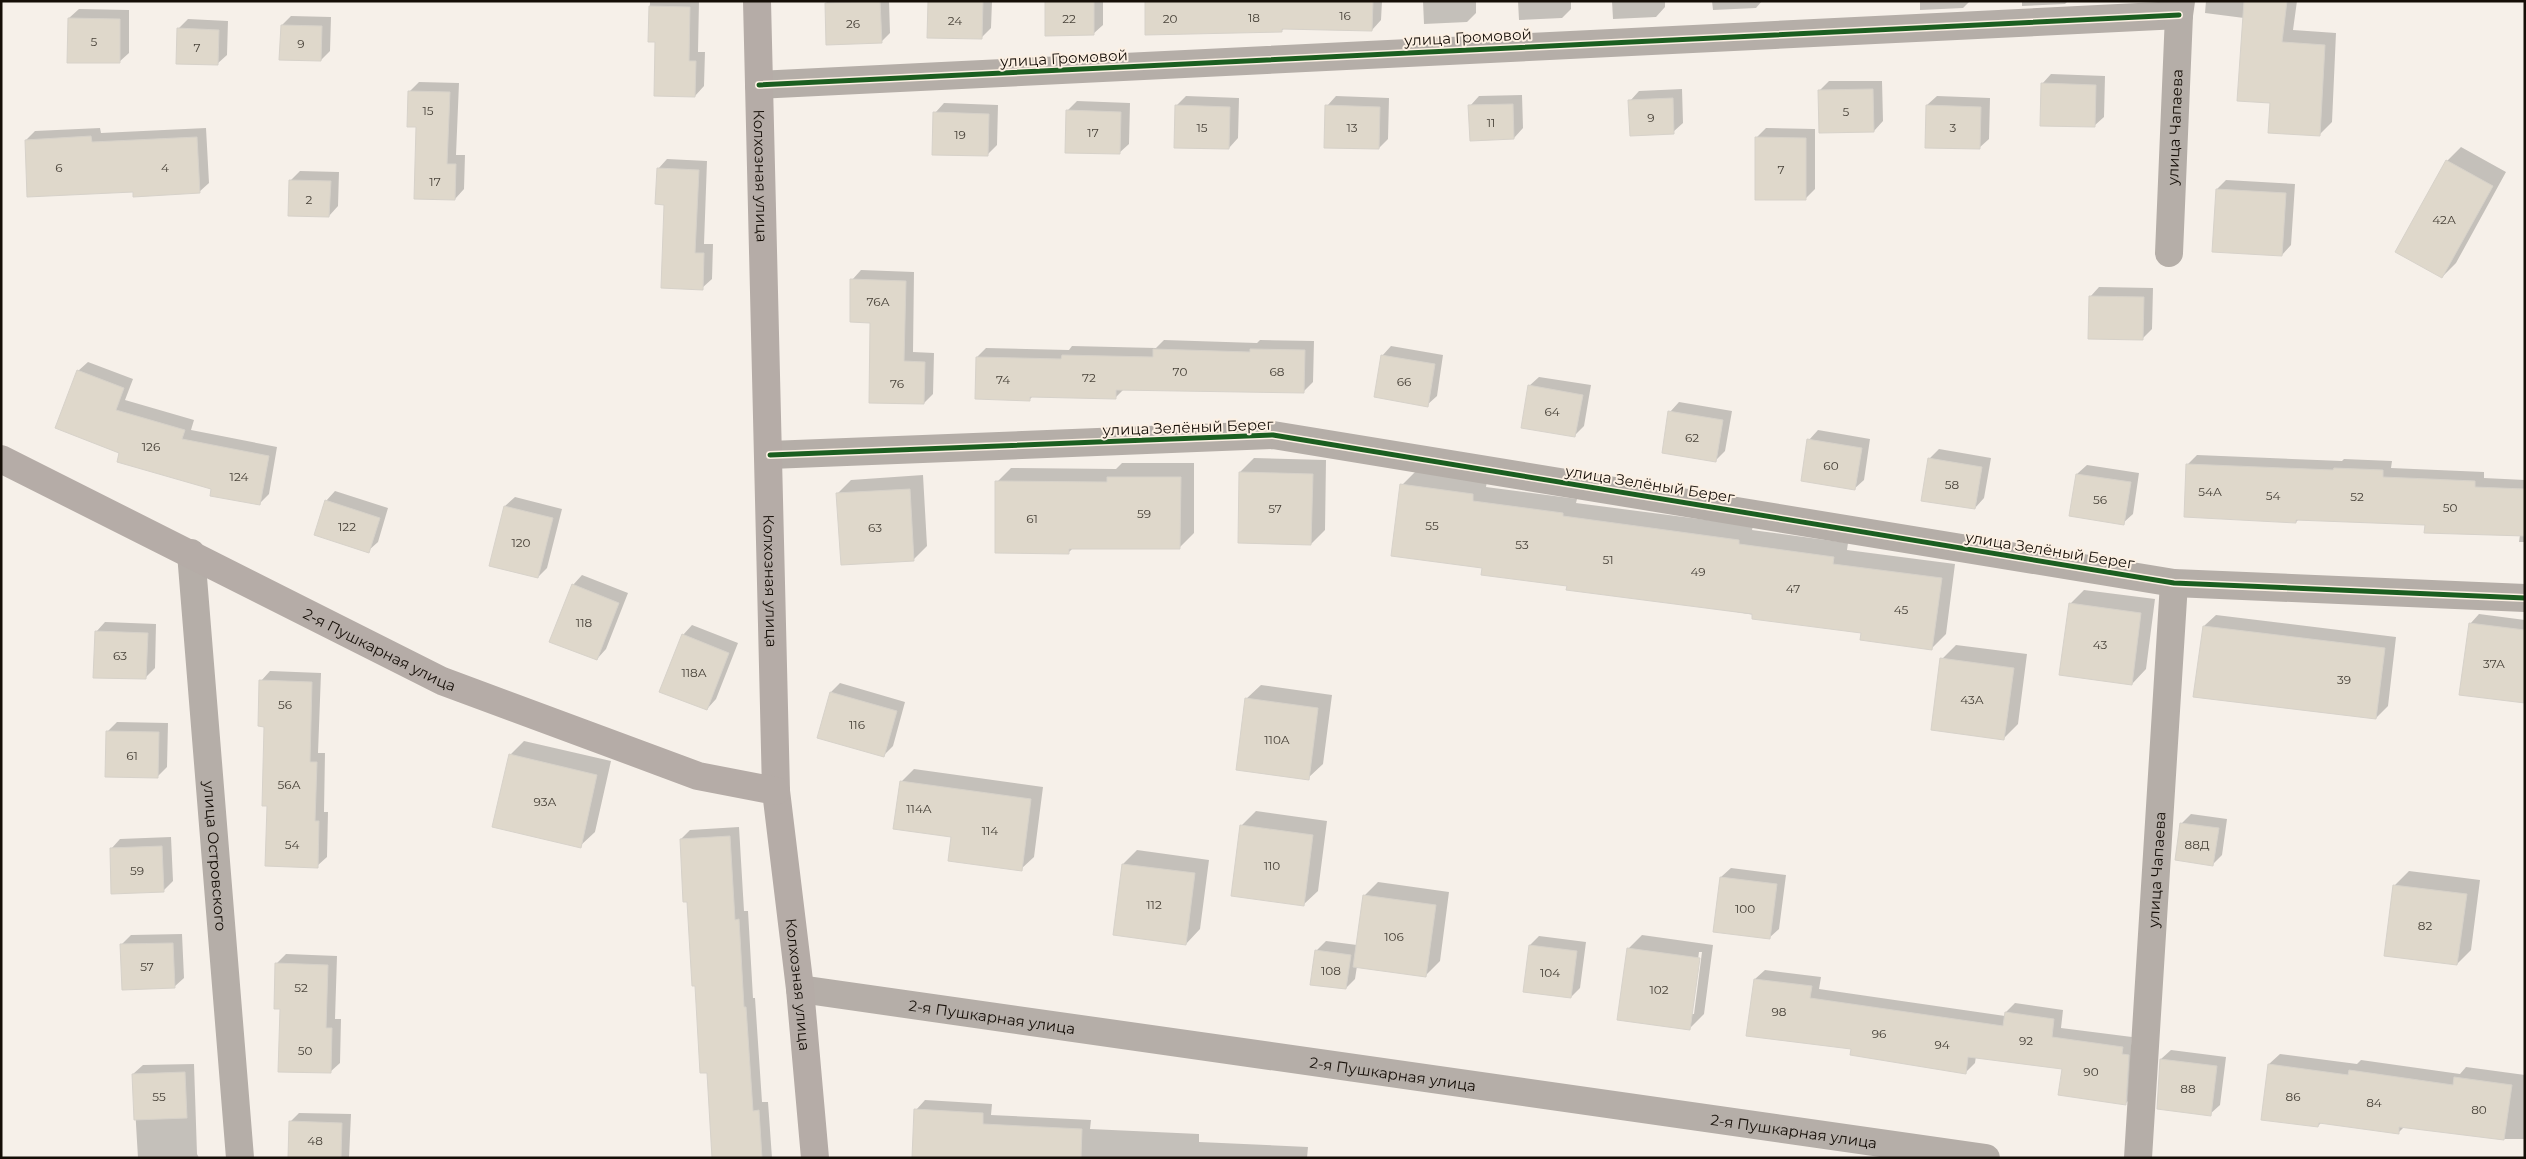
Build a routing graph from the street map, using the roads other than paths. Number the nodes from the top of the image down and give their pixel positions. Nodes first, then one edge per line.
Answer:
1 (757, 1) edge
2 (2180, 8) edge
3 (759, 85) junction
4 (2169, 253) dead end
5 (770, 455) junction
6 (1, 459) edge
7 (191, 553) junction
8 (2174, 583) junction
9 (2525, 598) edge
10 (776, 791) junction
11 (800, 989) junction
12 (240, 1158) edge
13 (815, 1158) edge
14 (1986, 1158) edge
15 (2138, 1158) edge

1 - 3 main road, Колхозная улица
2 - 3 street, улица Громовой
2 - 4 street, улица Чапаева
3 - 5 main road, Колхозная улица
5 - 8 street, улица Зелёный Берег
5 - 10 main road, Колхозная улица
6 - 7 main road, 2-я Пушкарная улица
7 - 10 main road, 2-я Пушкарная улица
7 - 12 street, улица Островского
8 - 9 street, улица Зелёный Берег
8 - 15 street, улица Чапаева
10 - 11 main road, Колхозная улица
11 - 13 main road, Колхозная улица
11 - 14 street, 2-я Пушкарная улица

